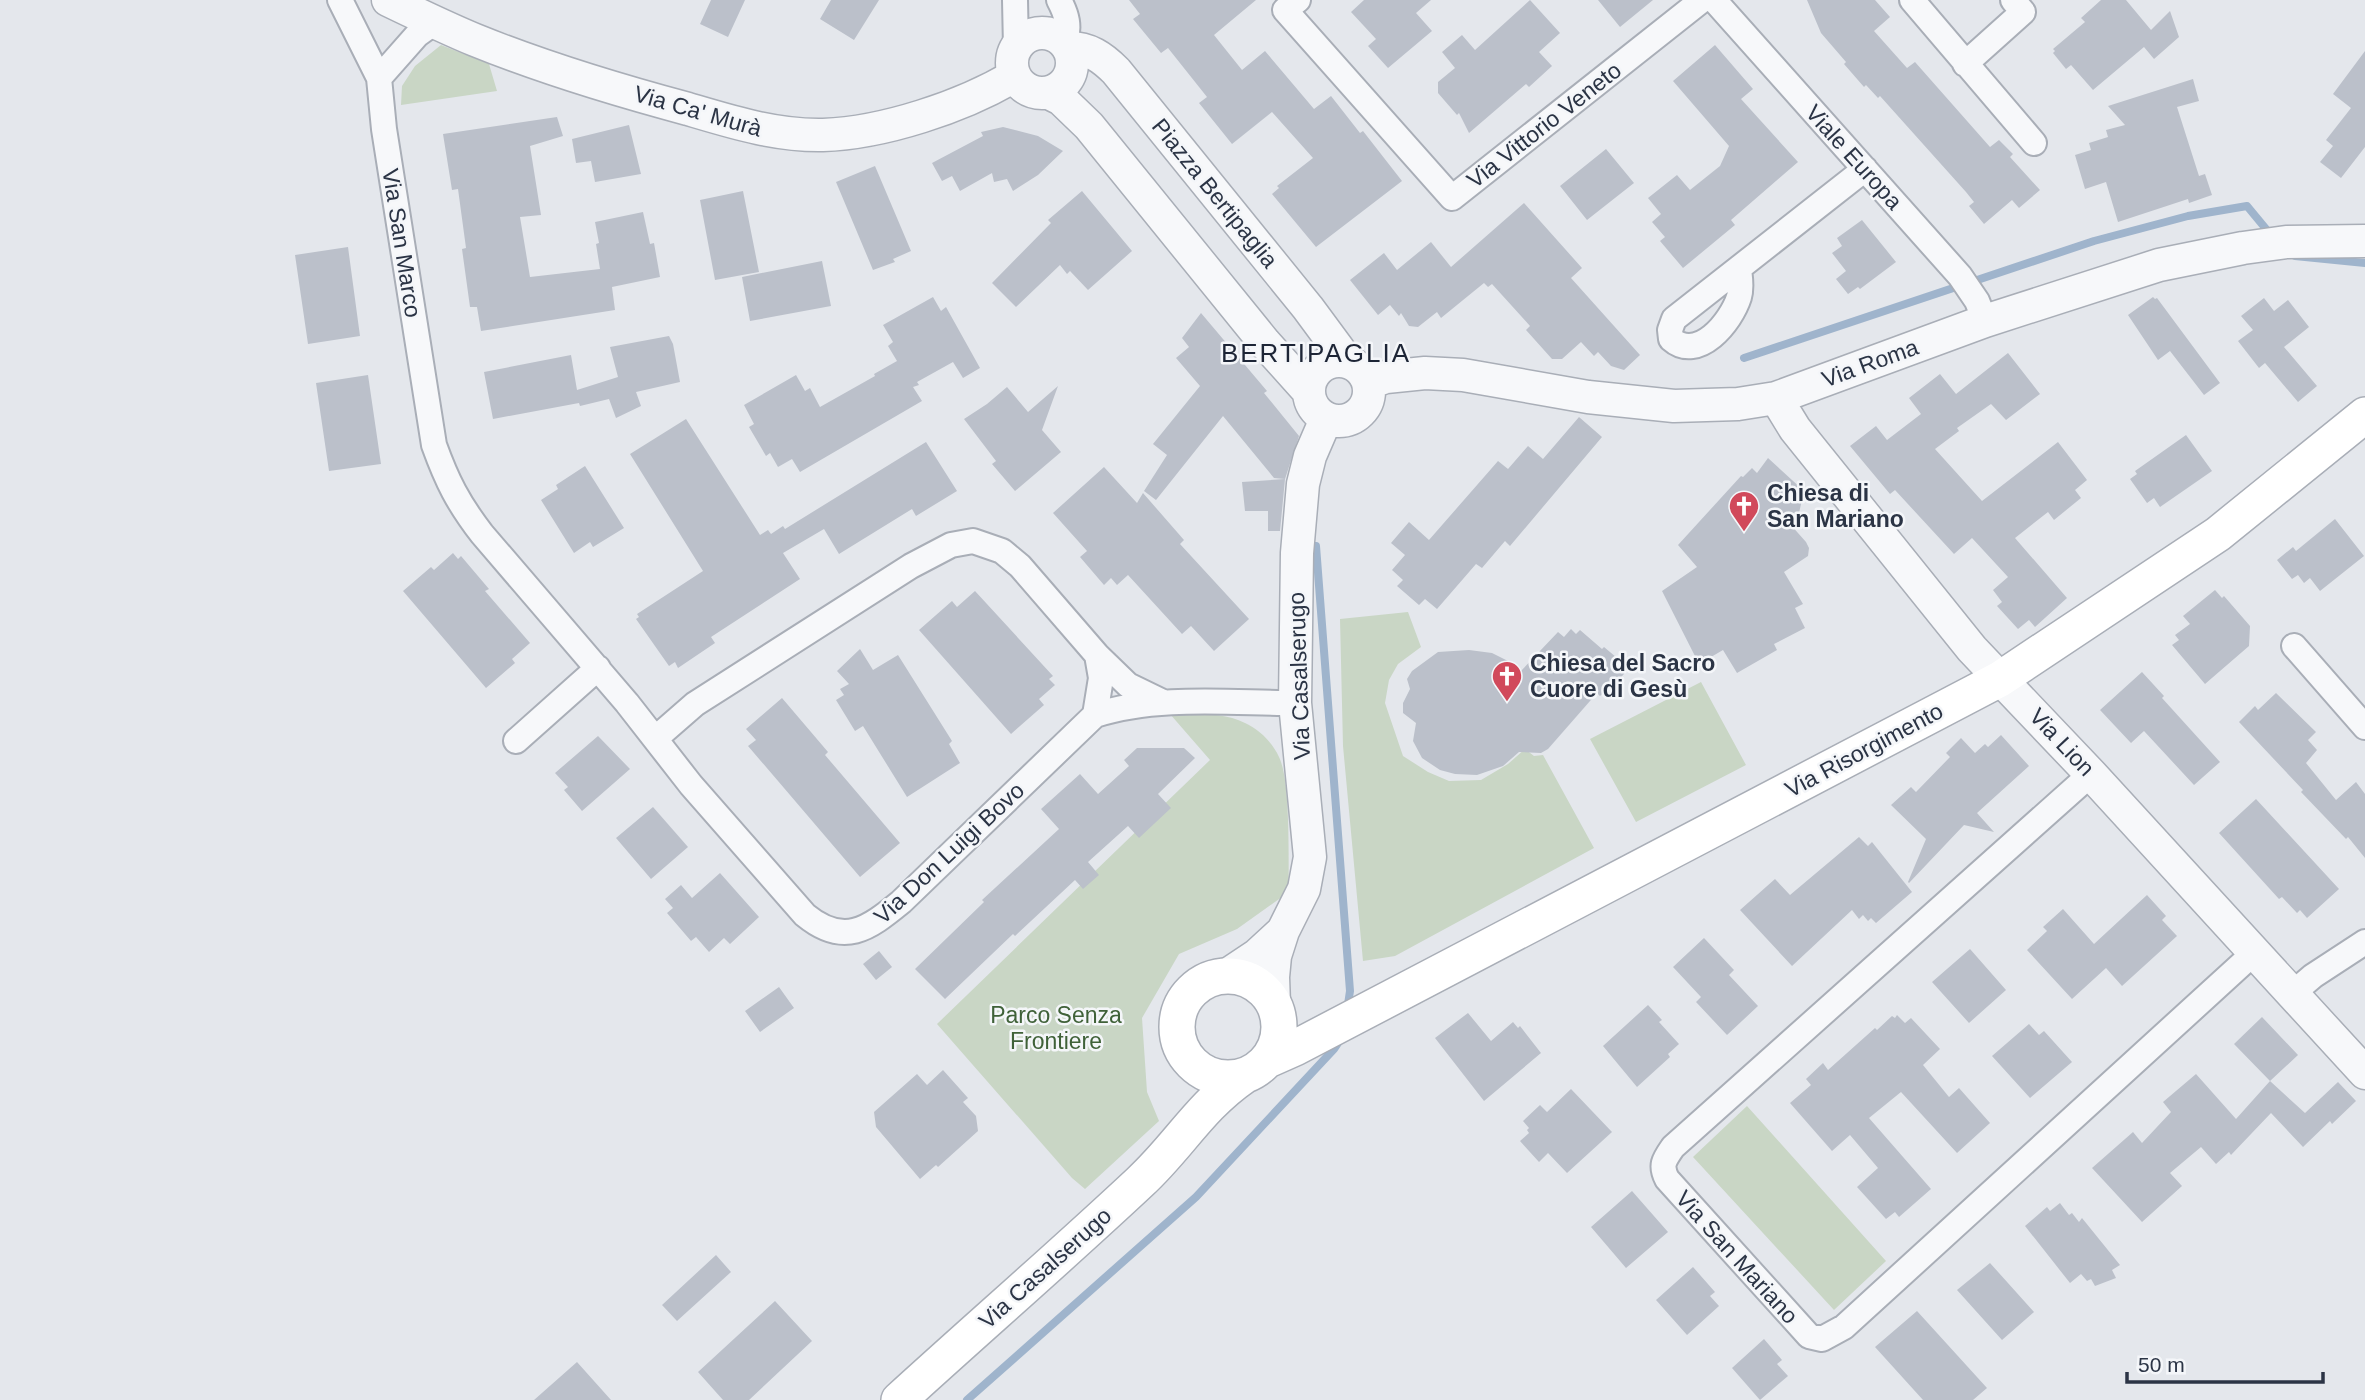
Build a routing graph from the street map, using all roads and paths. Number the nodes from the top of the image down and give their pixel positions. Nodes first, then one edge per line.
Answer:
1 (340, 0) edge
2 (388, 0) edge
3 (1016, 0) edge
4 (1059, 0) edge
5 (1702, 0) edge
6 (1714, 0) edge
7 (1912, 0) edge
8 (2013, 0) edge
9 (1291, 5) edge
10 (435, 22) junction
11 (1067, 45) junction
12 (1015, 62) junction
13 (1965, 64) junction
14 (379, 78) junction
15 (1049, 93) junction
16 (2034, 143) dead end
17 (1864, 169) junction
18 (2365, 242) edge
19 (1739, 269) dead end
20 (1981, 311) junction
21 (1342, 361) junction
22 (1368, 383) junction
23 (1309, 392) junction
24 (1776, 398) junction
25 (2365, 415) edge
26 (1326, 419) junction
27 (448, 484) joint
28 (2294, 646) dead end
29 (1097, 656) junction
30 (598, 668) junction
31 (2000, 679) junction
32 (1163, 702) junction
33 (1295, 703) junction
34 (1095, 715) junction
35 (2365, 727) edge
36 (656, 738) junction
37 (516, 741) dead end
38 (2091, 774) junction
39 (1283, 931) junction
40 (2365, 942) edge
41 (2255, 952) junction
42 (1227, 975) junction
43 (2293, 993) junction
44 (1276, 1008) junction
45 (1330, 1029) junction
46 (1190, 1061) junction
47 (1256, 1068) junction
48 (2365, 1073) edge
49 (1185, 1130) junction
50 (899, 1400) edge

1 - 14 street
2 - 10 street, Via Ca' Murà
3 - 12 street
4 - 11 street
5 - 9 street, Via Vittorio Veneto
6 - 17 street, Viale Europa
7 - 13 street
8 - 13 street
10 - 12 street, Via Ca' Murà
10 - 14 street
11 - 12 street, Piazza Bertipaglia
11 - 15 street
11 - 21 street, Piazza Bertipaglia
12 - 15 street
13 - 16 street
14 - 27 street, Via San Marco
15 - 23 street
17 - 19 street
17 - 20 street, Viale Europa
18 - 20 street, Via Roma
20 - 24 street, Via Roma
21 - 22 street, Piazza Bertipaglia
21 - 23 street
22 - 24 street, Via Roma
22 - 26 street
23 - 26 street
24 - 31 street, Via Lion
25 - 31 main road, Via Risorgimento
26 - 33 street, Via Casalserugo
27 - 30 street, Via Don Luigi Bovo
28 - 35 street
29 - 32 street, Via Don Luigi Bovo
29 - 34 street
29 - 36 street, Via Don Luigi Bovo
30 - 36 street, Via Don Luigi Bovo
30 - 37 street
31 - 38 street, Via Lion
31 - 45 main road, Via Risorgimento
32 - 33 street, Via Don Luigi Bovo
32 - 34 street, Via Don Luigi Bovo
33 - 39 street, Via Casalserugo
34 - 36 street, Via Don Luigi Bovo
38 - 41 street, Via Lion
38 - 41 street, Via San Mariano
39 - 42 street, Via Casalserugo
39 - 44 street, Via Casalserugo
40 - 43 street
41 - 43 street, Via Lion
42 - 44 main road
42 - 46 main road
43 - 48 street, Via Lion
44 - 45 main road
44 - 47 main road
45 - 47 main road, Via Risorgimento
46 - 47 main road
46 - 49 main road
47 - 49 main road, Via Casalserugo
49 - 50 main road, Via Casalserugo

